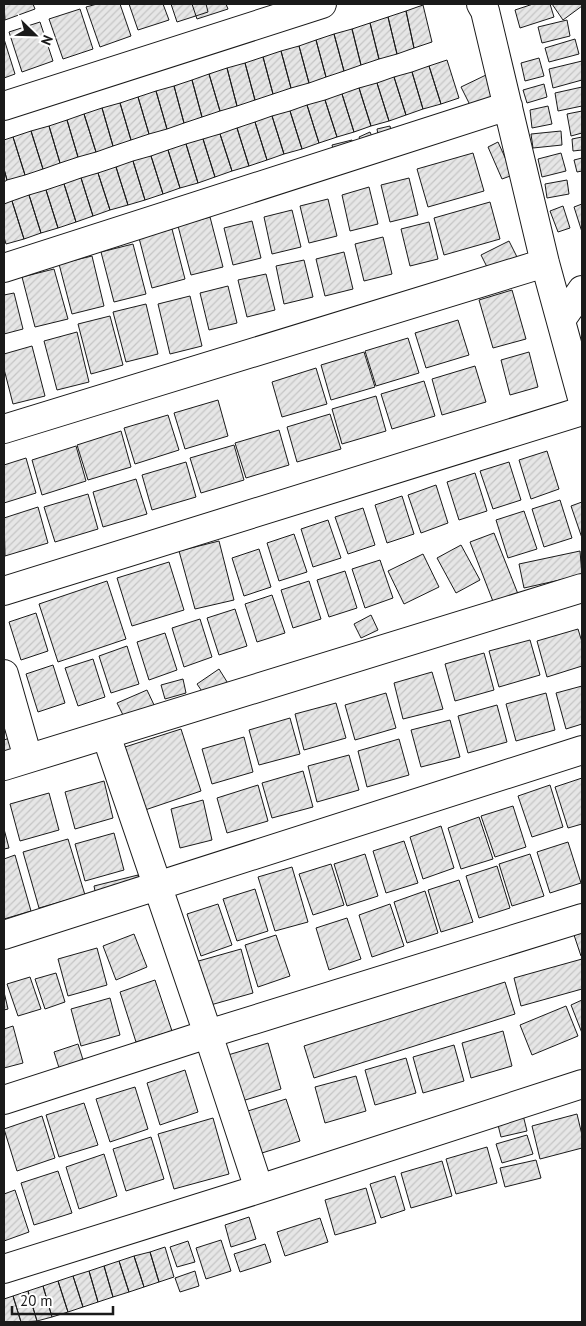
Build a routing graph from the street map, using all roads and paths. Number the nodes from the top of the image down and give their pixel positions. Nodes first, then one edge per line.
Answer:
1 (322, 4) edge
2 (481, 4) edge
3 (4, 106) edge
4 (508, 106) junction
5 (545, 263) junction
6 (4, 268) edge
7 (582, 290) edge
8 (561, 320) junction
9 (582, 398) edge
10 (582, 412) edge
11 (4, 429) edge
12 (582, 588) edge
13 (4, 591) edge
14 (4, 674) edge
15 (106, 735) junction
16 (582, 750) edge
17 (16, 762) edge
18 (158, 886) junction
19 (582, 918) edge
20 (4, 935) edge
21 (208, 1034) junction
22 (582, 1084) edge
23 (4, 1100) edge
24 (259, 1189) junction
25 (4, 1269) edge

1 - 3 street
2 - 4 street
4 - 5 street
4 - 6 street
5 - 8 street
5 - 11 street
7 - 8 street
8 - 9 street
10 - 13 street
12 - 15 street
14 - 17 street
15 - 17 street
15 - 18 street
16 - 18 street
18 - 20 street
18 - 21 street
19 - 21 street
21 - 23 street
21 - 24 street
22 - 24 street
24 - 25 street

